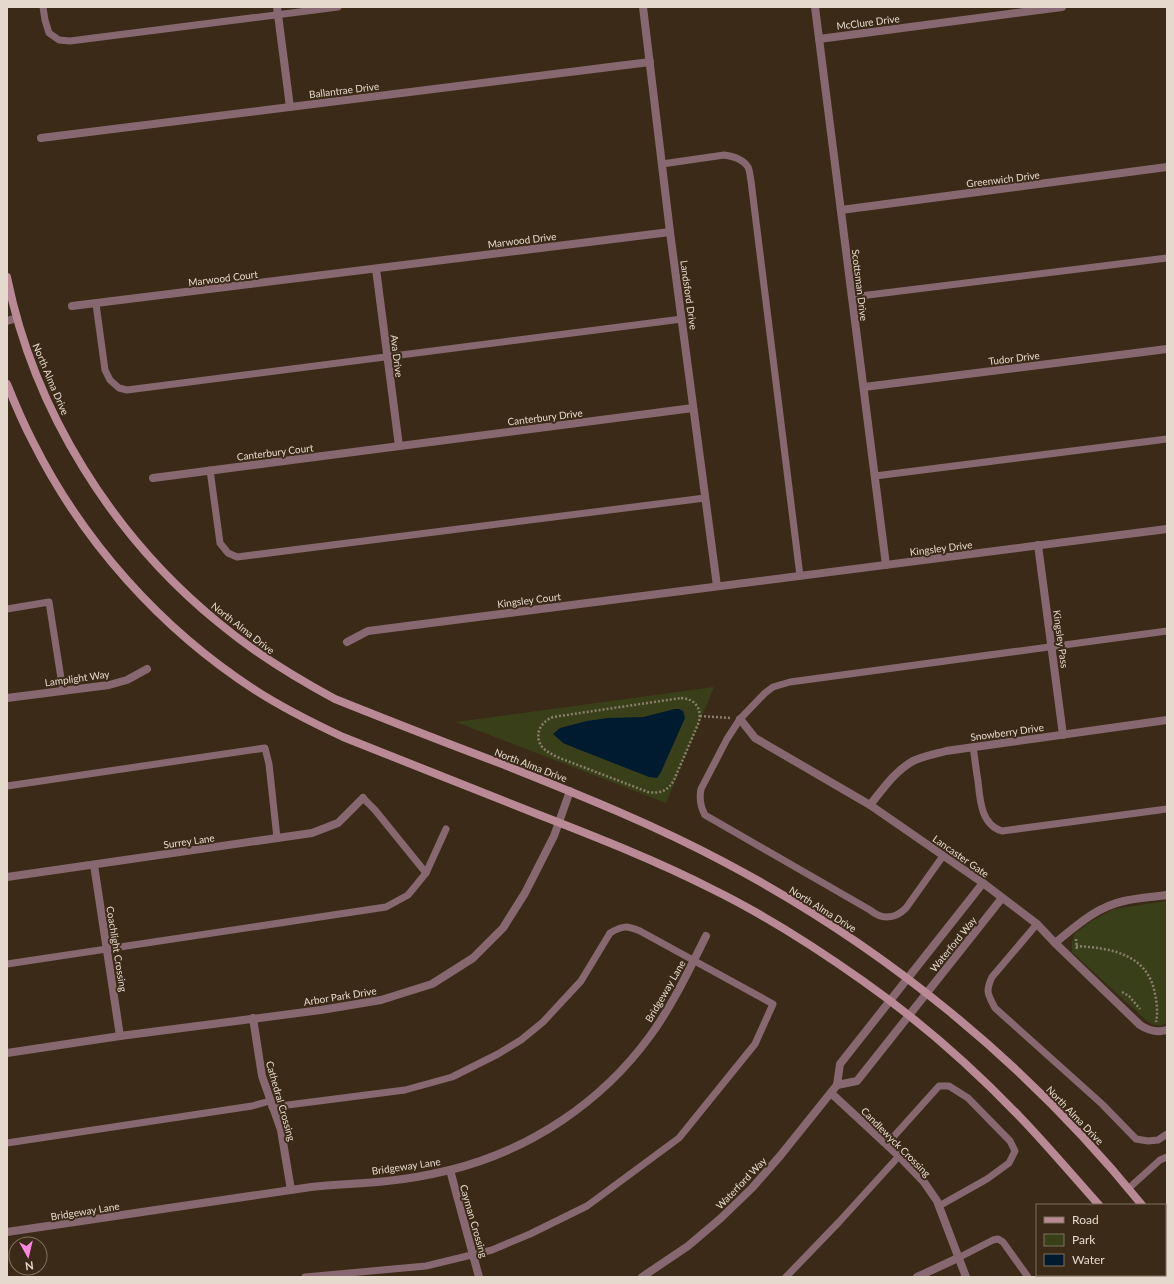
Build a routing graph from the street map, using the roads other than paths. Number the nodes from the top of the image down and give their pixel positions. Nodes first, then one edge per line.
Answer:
1 (43, 7) edge
2 (338, 7) edge
3 (643, 7) edge
4 (815, 7) edge
5 (1062, 7) edge
6 (277, 11) edge
7 (819, 39) junction
8 (650, 62) junction
9 (290, 107) junction
10 (41, 138) dead end
11 (662, 164) junction
12 (1167, 168) edge
13 (841, 210) junction
14 (670, 232) junction
15 (1167, 258) edge
16 (376, 269) junction
17 (7, 277) edge
18 (852, 297) junction
19 (96, 304) junction
20 (72, 306) dead end
21 (17, 318) junction
22 (682, 319) junction
23 (7, 321) edge
24 (1167, 349) edge
25 (387, 357) junction
26 (7, 384) edge
27 (864, 387) junction
28 (693, 408) junction
29 (1167, 439) edge
30 (399, 446) junction
31 (210, 470) junction
32 (875, 476) junction
33 (153, 478) dead end
34 (705, 498) junction
35 (1167, 529) edge
36 (1038, 545) junction
37 (886, 565) junction
38 (800, 576) junction
39 (717, 586) junction
40 (7, 609) edge
41 (1167, 631) edge
42 (347, 642) dead end
43 (1052, 646) junction
44 (147, 669) dead end
45 (63, 691) junction
46 (7, 698) edge
47 (740, 719) junction
48 (1167, 720) edge
49 (1063, 735) junction
50 (973, 747) junction
51 (7, 786) edge
52 (570, 791) junction
53 (363, 798) joint
54 (870, 805) junction
55 (1167, 809) edge
56 (559, 822) junction
57 (446, 829) dead end
58 (277, 838) junction
59 (943, 856) junction
60 (94, 865) junction
61 (426, 873) junction
62 (7, 877) edge
63 (983, 883) junction
64 (1167, 895) edge
65 (1002, 898) junction
66 (1037, 924) junction
67 (706, 936) dead end
68 (1055, 943) junction
69 (107, 949) junction
70 (694, 960) junction
71 (7, 964) edge
72 (907, 978) junction
73 (926, 993) junction
74 (890, 1000) junction
75 (909, 1015) junction
76 (253, 1018) junction
77 (1167, 1030) edge
78 (120, 1036) junction
79 (7, 1053) edge
80 (837, 1085) junction
81 (831, 1093) junction
82 (271, 1104) junction
83 (1167, 1134) edge
84 (7, 1143) edge
85 (887, 1144) junction
86 (899, 1156) junction
87 (1167, 1157) edge
88 (450, 1170) junction
89 (1128, 1188) junction
90 (291, 1190) junction
91 (1098, 1204) edge
92 (1141, 1204) edge
93 (939, 1206) junction
94 (7, 1232) edge
95 (473, 1254) junction
96 (958, 1258) junction
97 (305, 1277) edge
98 (480, 1277) edge
99 (642, 1277) edge
100 (786, 1277) edge
101 (917, 1277) edge
102 (966, 1277) edge
103 (1028, 1277) edge

1 - 6 lane
2 - 6 lane
3 - 8 street, Landsford Drive
4 - 7 street, Scottsman Drive
5 - 7 street, McClure Drive
6 - 9 street
7 - 13 street, Scottsman Drive
8 - 9 street, Ballantrae Drive
8 - 11 street, Landsford Drive
9 - 10 street, Ballantrae Drive
11 - 14 street, Landsford Drive
11 - 38 lane
12 - 13 street, Greenwich Drive
13 - 18 street, Scottsman Drive
14 - 16 street, Marwood Drive
14 - 22 street, Landsford Drive
15 - 18 lane
16 - 19 street, Marwood Court
16 - 25 street, Ava Drive
17 - 21 main road, North Alma Drive
18 - 27 street, Scottsman Drive
19 - 20 street, Marwood Court
19 - 25 lane
21 - 23 street
21 - 52 main road, North Alma Drive
22 - 25 lane
22 - 28 street, Landsford Drive
24 - 27 street, Tudor Drive
25 - 30 street, Ava Drive
26 - 56 main road
27 - 32 street, Scottsman Drive
28 - 30 street, Canterbury Drive
28 - 34 street, Landsford Drive
29 - 32 lane
30 - 31 street, Canterbury Court
31 - 33 street, Canterbury Court
31 - 34 lane
32 - 37 street, Scottsman Drive
34 - 39 street, Landsford Drive
35 - 36 street, Kingsley Drive
36 - 37 street, Kingsley Drive
36 - 43 street, Kingsley Pass
37 - 38 street, Kingsley Drive
38 - 39 street, Kingsley Drive
39 - 42 street, Kingsley Court
40 - 45 lane
41 - 43 lane
43 - 47 lane
43 - 49 street, Kingsley Pass
44 - 45 street, Lamplight Way
45 - 46 street, Lamplight Way
47 - 54 street, Lancaster Gate
47 - 59 lane
48 - 49 street, Snowberry Drive
49 - 50 street, Snowberry Drive
50 - 54 street, Snowberry Drive
50 - 55 lane
51 - 58 lane
52 - 56 street, Arbor Park Drive
52 - 72 main road, North Alma Drive
53 - 58 street, Surrey Lane
53 - 61 lane
54 - 59 street, Lancaster Gate
56 - 74 main road
56 - 76 street, Arbor Park Drive
57 - 61 lane
58 - 60 street, Surrey Lane
59 - 63 street, Lancaster Gate
60 - 62 street, Surrey Lane
60 - 69 street, Coachlight Crossing
61 - 69 lane
63 - 65 street, Lancaster Gate
63 - 72 street, Waterford Way
64 - 68 street
65 - 66 street, Lancaster Gate
65 - 73 street, Waterford Way
66 - 68 street, Lancaster Gate
66 - 83 lane
67 - 70 street, Bridgeway Lane
68 - 77 street, Lancaster Gate
69 - 71 lane
69 - 78 street, Coachlight Crossing
70 - 82 lane
70 - 88 street, Bridgeway Lane
70 - 95 lane
72 - 73 main road, North Alma Drive
72 - 74 street, Waterford Way
73 - 75 street, Waterford Way
73 - 89 main road, North Alma Drive
74 - 75 main road
74 - 80 street, Waterford Way
75 - 80 street, Waterford Way
75 - 91 main road
76 - 78 street, Arbor Park Drive
76 - 82 street, Cathedral Crossing
78 - 79 street, Arbor Park Drive
80 - 81 street, Waterford Way
81 - 85 street, Candlewyck Crossing
81 - 99 street, Waterford Way
82 - 84 lane
82 - 90 street, Cathedral Crossing
85 - 86 street, Candlewyck Crossing
85 - 93 lane
86 - 93 street, Candlewyck Crossing
86 - 100 lane
87 - 89 lane
88 - 90 street, Bridgeway Lane
88 - 95 street, Cayman Crossing
89 - 92 main road, North Alma Drive
90 - 94 street, Bridgeway Lane
93 - 96 street, Candlewyck Crossing
95 - 97 lane
95 - 98 street, Cayman Crossing
96 - 101 street
96 - 102 street, Candlewyck Crossing
96 - 103 lane

